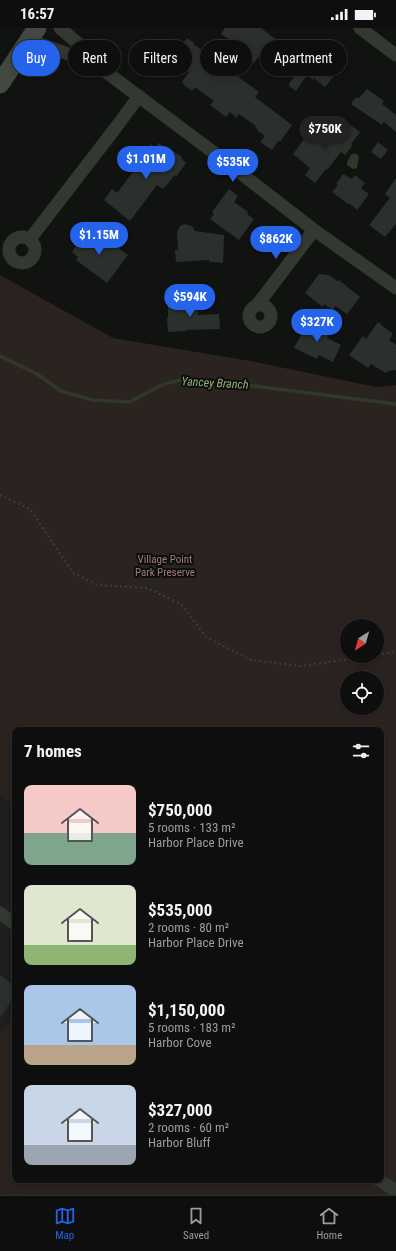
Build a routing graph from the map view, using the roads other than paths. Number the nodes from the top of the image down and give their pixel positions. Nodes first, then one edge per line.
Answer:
1 (60, 28) edge
2 (360, 28) edge
3 (33, 34) edge
4 (74, 40) edge
5 (68, 53) edge
6 (396, 55) edge
7 (111, 76) edge
8 (0, 84) edge
9 (138, 96) junction
10 (314, 230) junction
11 (30, 239) dead end
12 (396, 288) edge
13 (258, 304) dead end
14 (0, 913) edge
15 (12, 922) edge
16 (384, 1183) edge
17 (396, 1191) edge

1 - 4 street
2 - 6 street
3 - 5 street
3 - 8 main road
7 - 9 street
9 - 10 street
9 - 11 street
10 - 12 street
10 - 13 street
14 - 15 street
16 - 17 street

